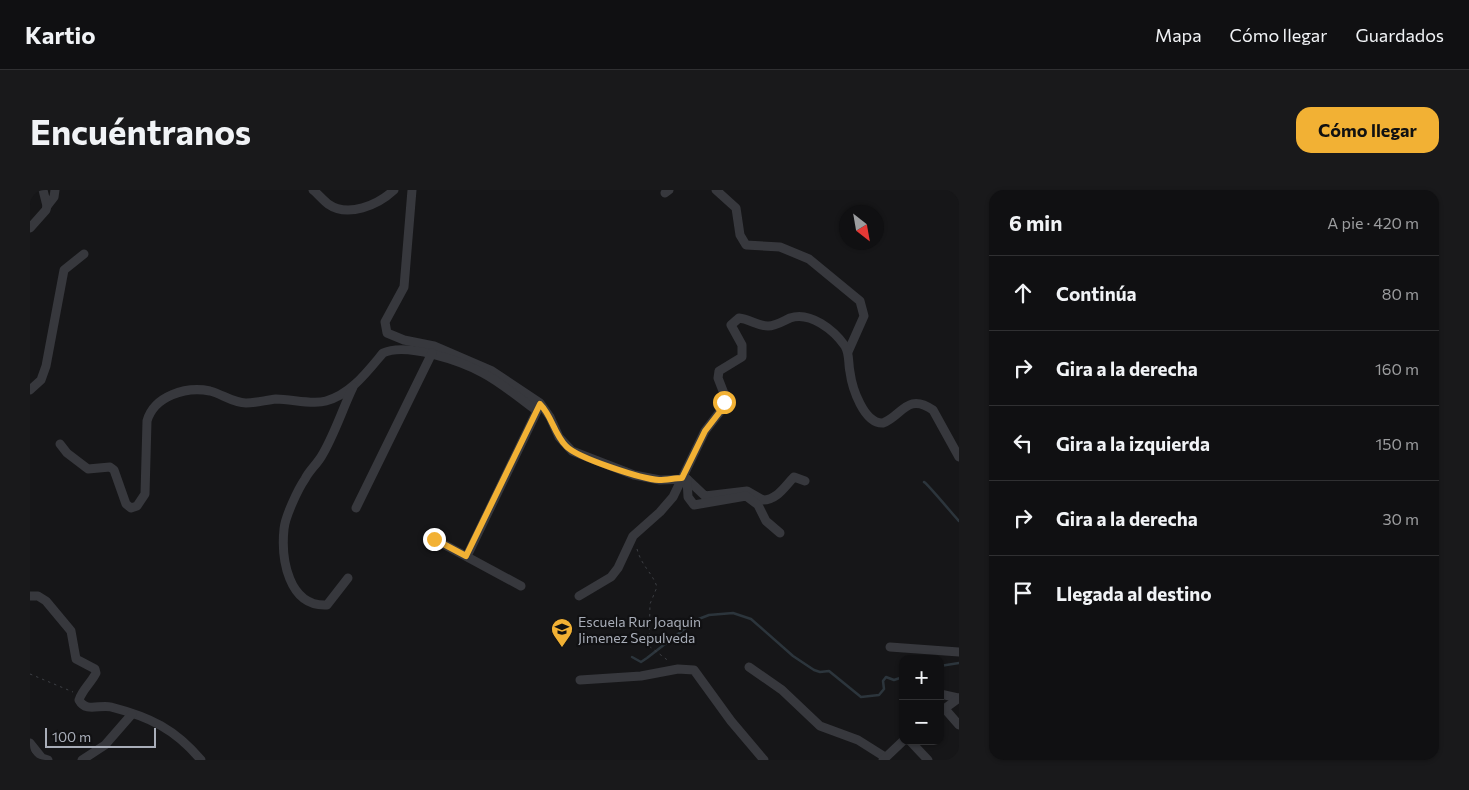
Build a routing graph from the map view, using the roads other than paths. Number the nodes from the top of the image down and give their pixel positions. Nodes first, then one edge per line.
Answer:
1 (43, 190) edge
2 (55, 190) edge
3 (314, 190) edge
4 (394, 190) edge
5 (412, 190) edge
6 (708, 190) edge
7 (716, 190) edge
8 (727, 200) junction
9 (47, 206) junction
10 (30, 228) edge
11 (84, 254) dead end
12 (848, 352) junction
13 (432, 353) junction
14 (353, 387) junction
15 (30, 390) edge
16 (539, 407) junction
17 (60, 444) dead end
18 (959, 457) edge
19 (684, 478) junction
20 (805, 481) dead end
21 (356, 508) dead end
22 (780, 533) dead end
23 (434, 539) dead end
24 (466, 556) junction
25 (348, 578) dead end
26 (521, 586) dead end
27 (30, 596) edge
28 (579, 596) dead end
29 (890, 647) dead end
30 (959, 652) edge
31 (749, 667) dead end
32 (580, 680) dead end
33 (944, 695) edge
34 (959, 698) edge
35 (944, 709) edge
36 (944, 712) edge
37 (132, 714) junction
38 (959, 725) edge
39 (30, 743) edge
40 (899, 745) edge
41 (914, 745) edge
42 (884, 759) edge
43 (48, 760) edge
44 (82, 760) edge
45 (201, 760) edge
46 (764, 760) edge
47 (928, 760) edge

1 - 9 street
2 - 9 street
3 - 4 street
5 - 16 street
6 - 8 street
7 - 8 street
8 - 12 street
9 - 10 street
11 - 15 street
12 - 18 street
12 - 19 street
13 - 14 street
13 - 16 street
13 - 21 street
14 - 17 street
14 - 25 street
16 - 19 street
16 - 24 street
19 - 20 street
19 - 22 street
19 - 28 street
23 - 24 street
24 - 26 street
27 - 37 street
29 - 30 street
31 - 42 street
32 - 46 street
33 - 34 street
34 - 35 street
36 - 38 street
37 - 44 street
37 - 45 street
39 - 43 street
40 - 42 street
41 - 47 street

